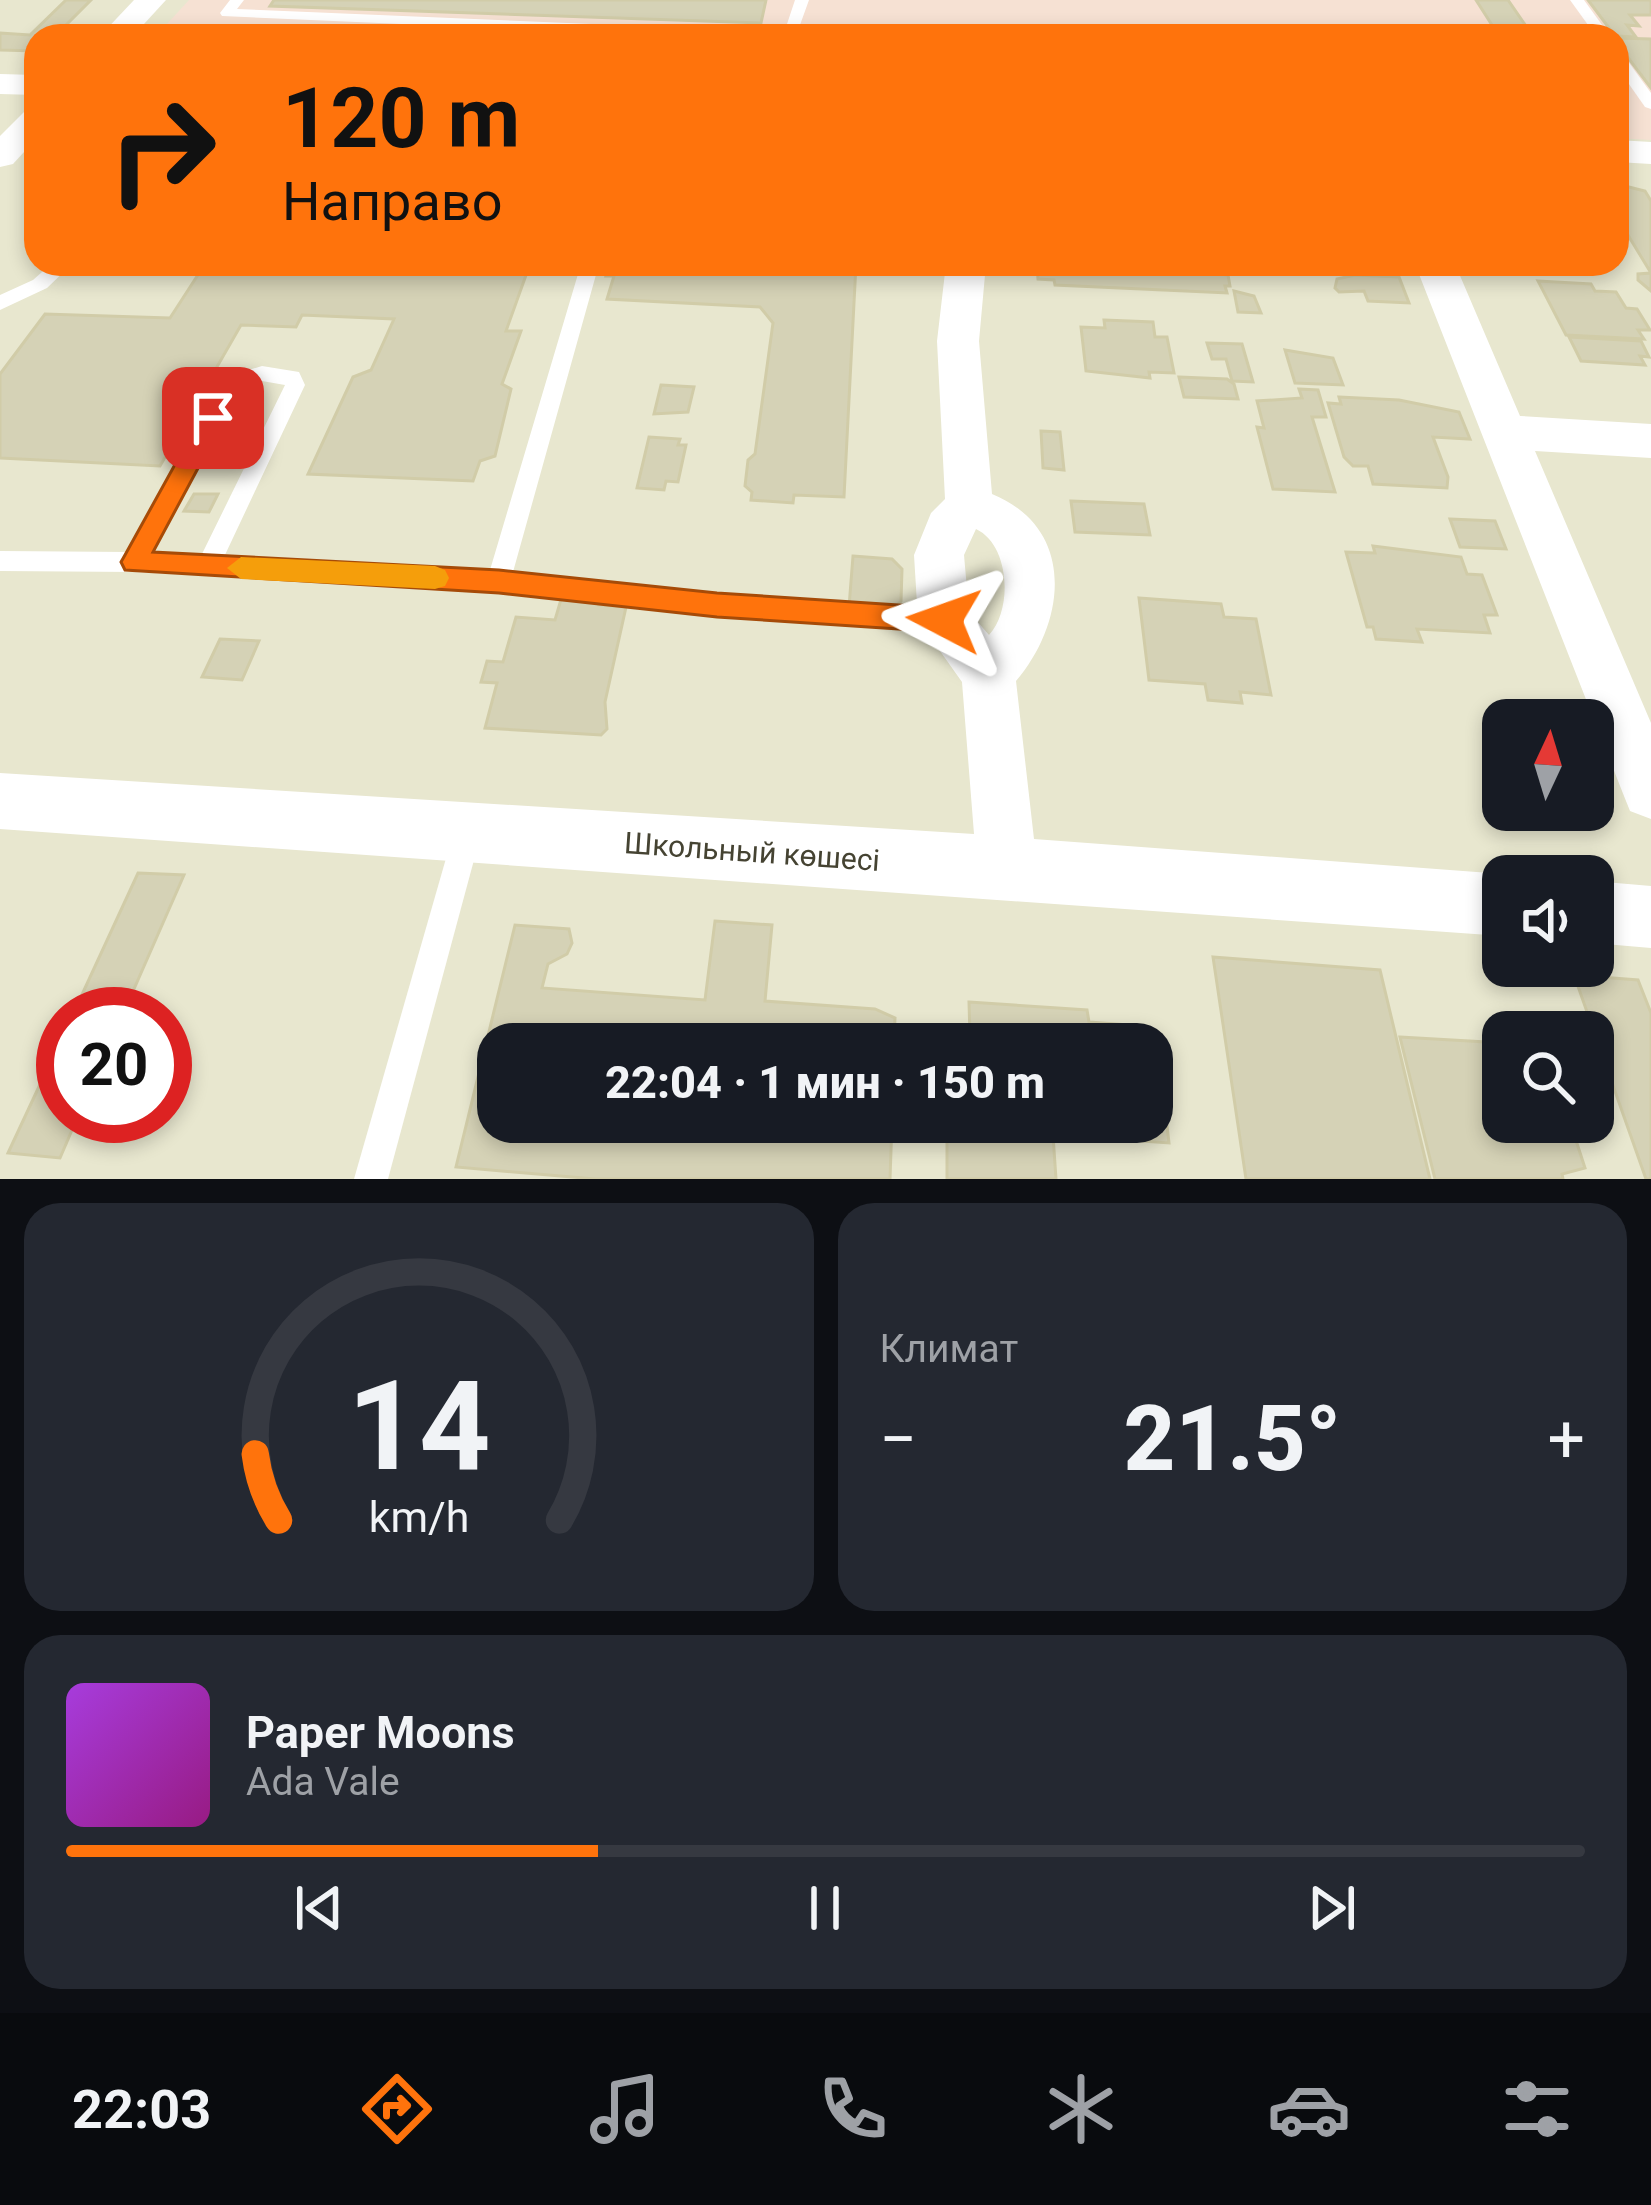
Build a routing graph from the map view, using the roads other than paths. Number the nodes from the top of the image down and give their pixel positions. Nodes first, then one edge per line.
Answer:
1 (151, 0) edge
2 (237, 0) edge
3 (128, 24) edge
4 (504, 24) edge
5 (1629, 73) edge
6 (1651, 104) edge
7 (24, 131) edge
8 (0, 156) edge
9 (49, 276) edge
10 (587, 276) edge
11 (965, 276) edge
12 (1440, 276) edge
13 (0, 303) edge
14 (1504, 433) junction
15 (1651, 441) edge
16 (969, 505) junction
17 (0, 561) edge
18 (134, 562) junction
19 (208, 566) junction
20 (499, 581) junction
21 (944, 620) junction
22 (988, 674) junction
23 (1651, 791) edge
24 (0, 801) edge
25 (467, 834) junction
26 (1007, 867) junction
27 (1482, 903) edge
28 (1614, 914) edge
29 (1651, 917) edge
30 (370, 1179) edge

1 - 3 street
2 - 4 lane
5 - 6 lane
7 - 8 street
9 - 13 lane
10 - 20 lane
11 - 16 street
12 - 14 street
14 - 15 street
14 - 23 street
16 - 21 street
16 - 22 street
17 - 18 lane
18 - 19 lane
18 - 19 lane
19 - 20 lane
20 - 21 lane
21 - 22 street
22 - 26 street
24 - 25 street, Школьный көшесі
25 - 26 street, Школьный көшесі
25 - 30 lane
26 - 27 street, Школьный көшесі
28 - 29 street

